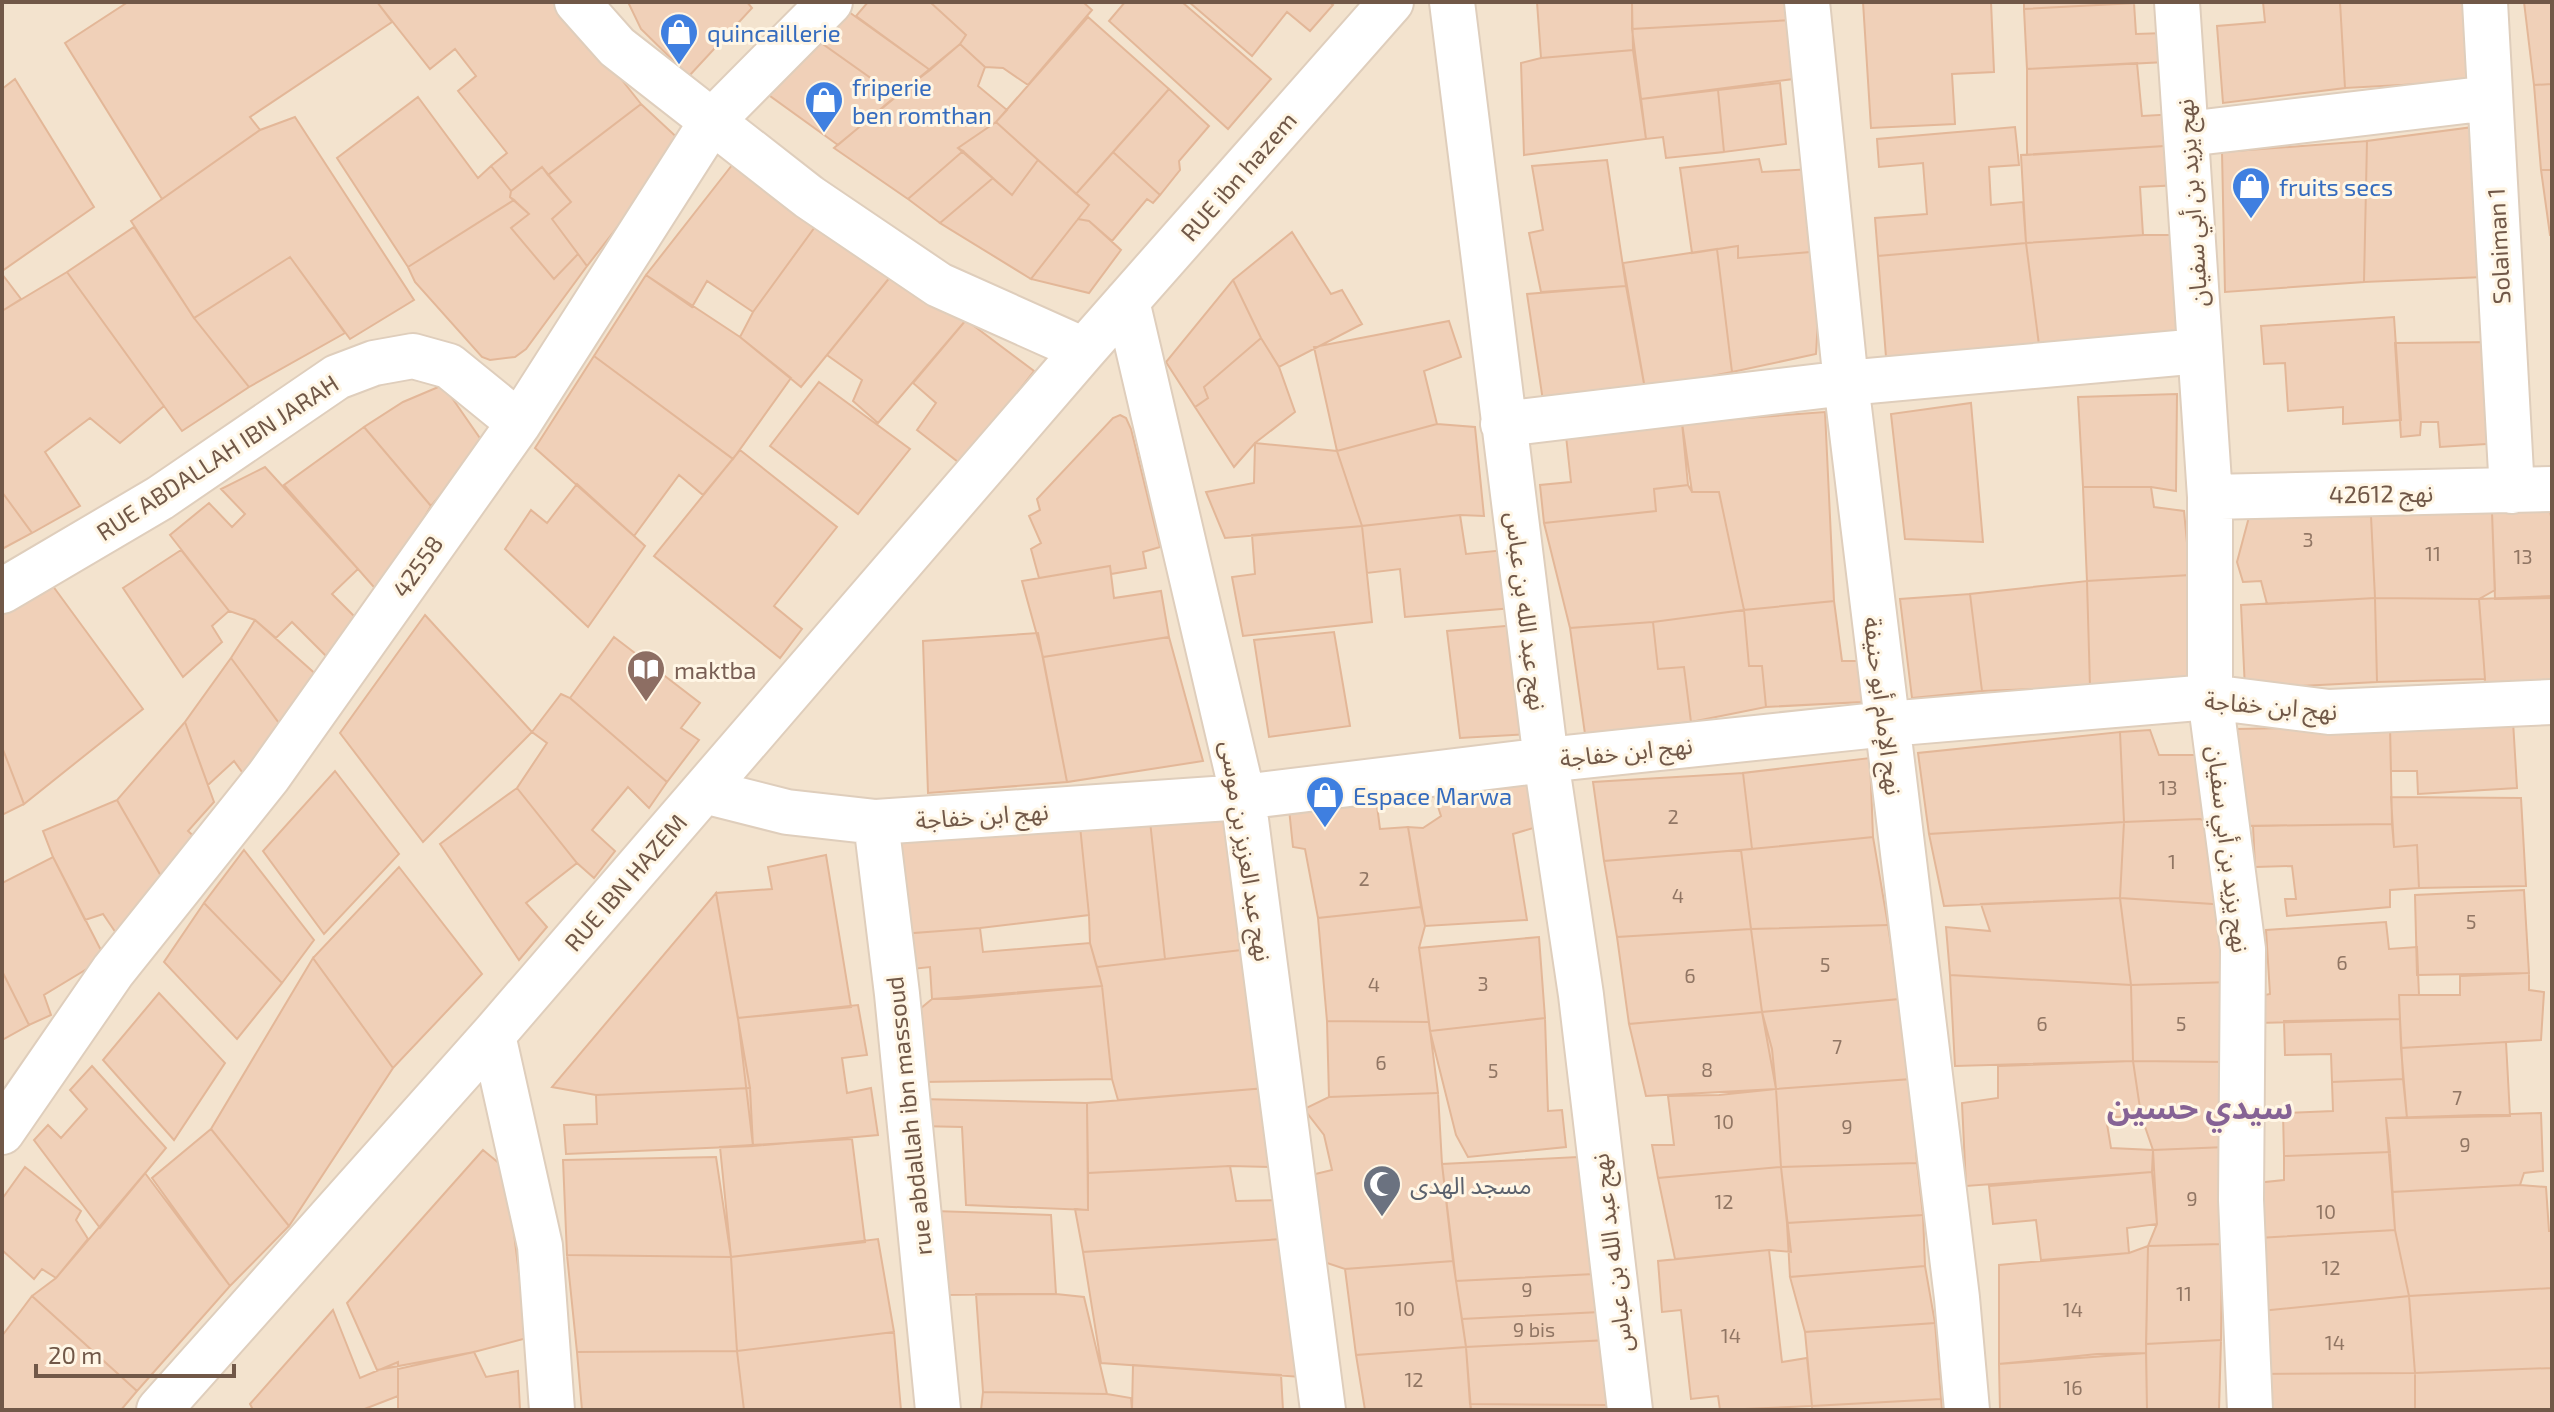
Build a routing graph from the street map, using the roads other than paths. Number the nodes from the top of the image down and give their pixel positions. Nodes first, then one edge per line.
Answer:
1 (577, 2) edge
2 (830, 2) edge
3 (1391, 2) edge
4 (1452, 2) edge
5 (1807, 2) edge
6 (2177, 2) edge
7 (2485, 2) edge
8 (2490, 98) junction
9 (712, 121) junction
10 (2187, 134) junction
11 (1127, 301) junction
12 (1084, 350) junction
13 (2200, 351) junction
14 (1846, 383) junction
15 (519, 423) junction
16 (1503, 424) junction
17 (2532, 490) edge
18 (2210, 497) junction
19 (2, 591) edge
20 (2210, 697) junction
21 (2552, 702) edge
22 (1887, 724) junction
23 (1546, 760) junction
24 (704, 791) junction
25 (1243, 797) junction
26 (876, 822) junction
27 (493, 1035) junction
28 (2, 1132) edge
29 (159, 1410) edge
30 (552, 1410) edge
31 (938, 1410) edge
32 (1323, 1410) edge
33 (1630, 1410) edge
34 (1967, 1410) edge
35 (2250, 1410) edge

1 - 9 street
2 - 9 street, 42558
3 - 11 street, RUE ibn hazem
4 - 16 street, نهج عبد الله بن عباس
5 - 14 street, نهج الإمام أبو حنيفة
6 - 10 street, نهج يزيد بن أبي سفيان
7 - 8 street, Solaiman 1
8 - 10 street
8 - 17 street, Solaiman 1
9 - 12 street
9 - 15 street, 42558
10 - 13 street, نهج يزيد بن أبي سفيان
11 - 12 street, RUE ibn hazem
11 - 25 street, نهج عبد العزيز بن موسى
12 - 24 street, RUE IBN HAZEM
13 - 14 street
13 - 18 street, نهج يزيد بن أبي سفيان
14 - 16 street
14 - 22 street, نهج الإمام أبو حنيفة
15 - 19 street, RUE ABDALLAH IBN JARAH
15 - 28 street, 42558
16 - 23 street, نهج عبد الله بن عباس
17 - 18 street, نهج 42612
18 - 20 street, نهج يزيد بن أبي سفيان
20 - 21 street, نهج ابن خفاجة
20 - 22 street, نهج ابن خفاجة
20 - 35 street, نهج يزيد بن أبي سفيان
22 - 23 street, نهج ابن خفاجة
22 - 34 street, نهج الإمام أبو حنيفة
23 - 25 street, نهج ابن خفاجة
23 - 33 street, نهج عبد الله بن عباس
24 - 26 street, نهج ابن خفاجة
24 - 27 street, RUE IBN HAZEM
25 - 26 street, نهج ابن خفاجة
25 - 32 street, نهج عبد العزيز بن موسى
26 - 31 street, rue abdallah ibn massoud
27 - 29 street, RUE IBN HAZEM
27 - 30 street

